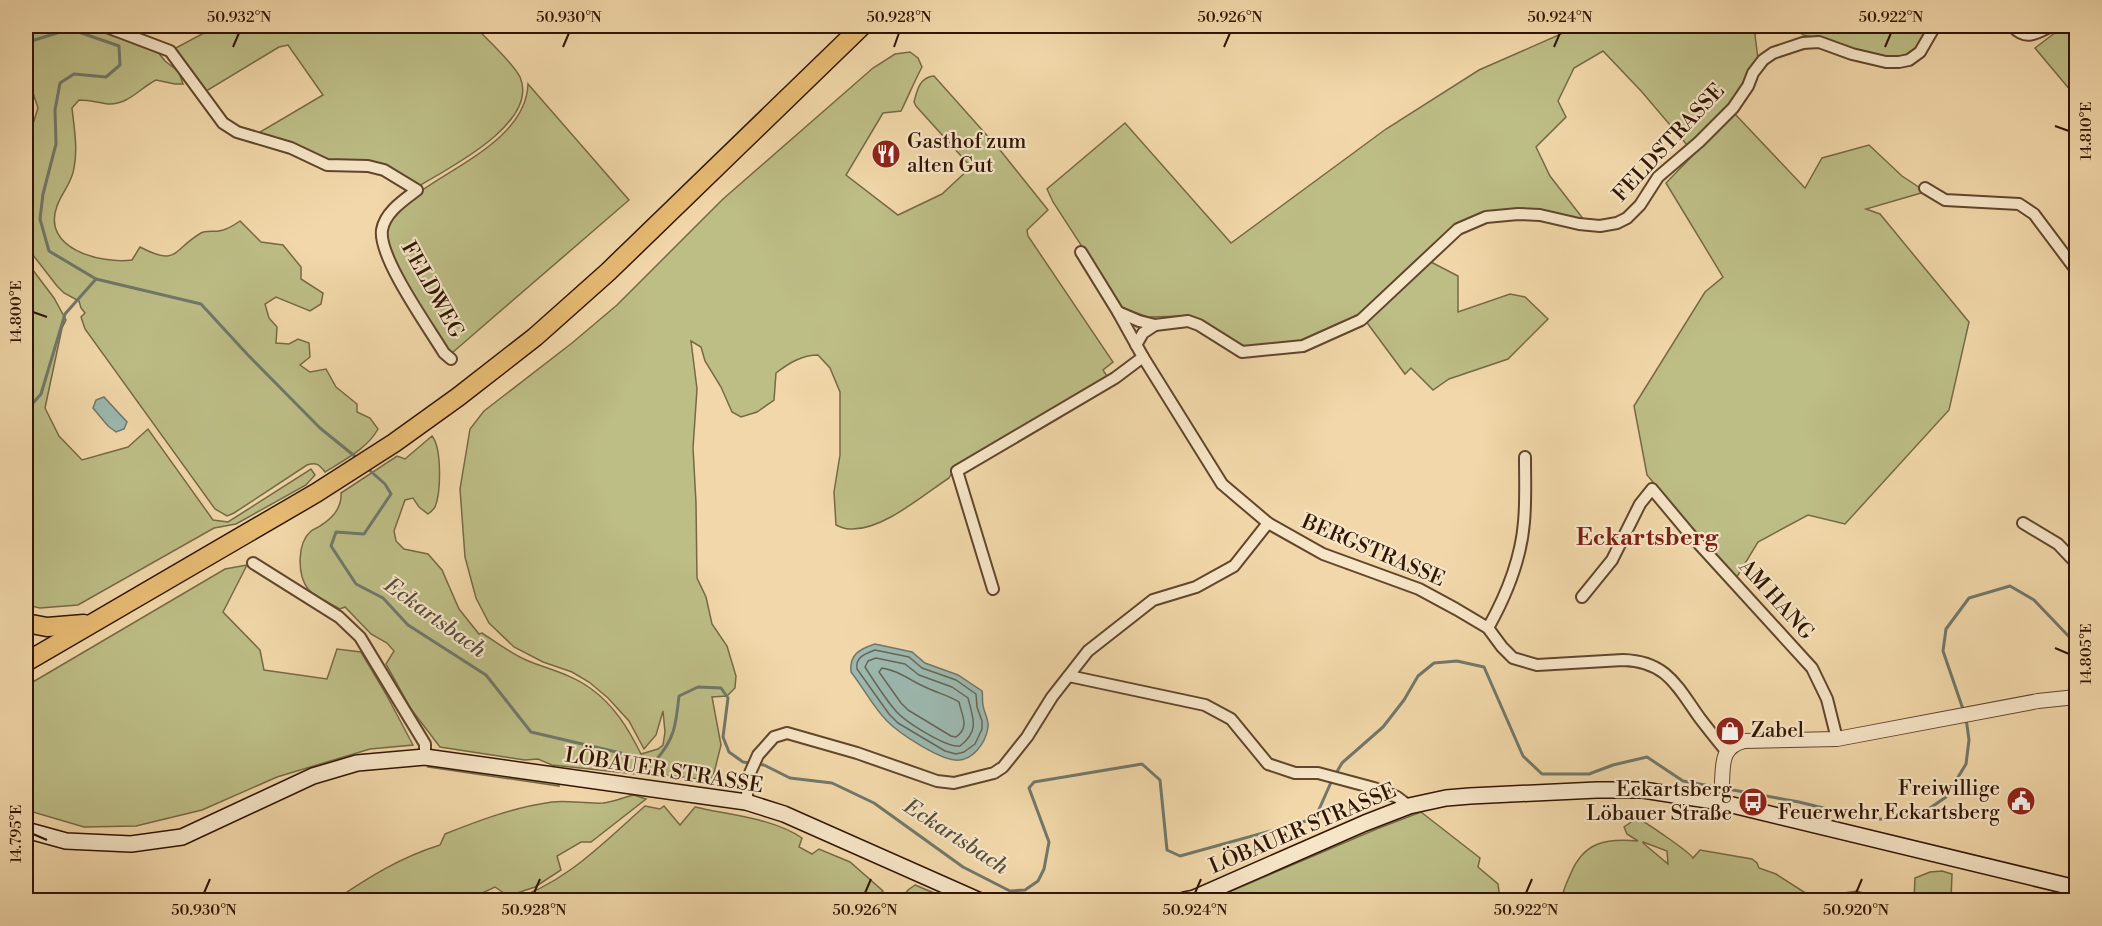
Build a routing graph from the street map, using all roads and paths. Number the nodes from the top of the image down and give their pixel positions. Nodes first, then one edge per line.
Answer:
1 (104, 26) edge
2 (862, 26) edge
3 (1935, 26) edge
4 (2012, 26) edge
5 (2051, 26) edge
6 (1925, 188) dead end
7 (1081, 252) dead end
8 (2076, 270) edge
9 (1118, 312) junction
10 (1155, 325) junction
11 (1136, 345) junction
12 (1143, 357) junction
13 (451, 359) dead end
14 (1525, 457) dead end
15 (1268, 523) junction
16 (2023, 523) dead end
17 (253, 563) dead end
18 (2076, 563) edge
19 (993, 589) dead end
20 (1582, 597) dead end
21 (26, 623) edge
22 (89, 624) junction
23 (1488, 628) junction
24 (26, 662) edge
25 (1069, 676) junction
26 (2076, 697) edge
27 (1838, 739) junction
28 (1726, 751) junction
29 (429, 758) junction
30 (1721, 793) junction
31 (746, 802) junction
32 (1409, 806) junction
33 (26, 830) edge
34 (2076, 888) edge
35 (978, 900) edge
36 (1184, 900) edge

1 - 13 street, FELDWEG
2 - 22 highway
3 - 10 street, FELDSTRASSE
4 - 5 street
6 - 8 street
7 - 9 street, BERGSTRASSE
9 - 10 street, FELDSTRASSE
9 - 11 street, BERGSTRASSE
10 - 11 street
11 - 12 street, BERGSTRASSE
12 - 15 street, BERGSTRASSE
12 - 19 street
14 - 23 street
15 - 23 street, BERGSTRASSE
15 - 25 street
16 - 18 street
17 - 29 street
20 - 27 street, AM HANG
21 - 22 highway
22 - 24 highway
23 - 28 street, BERGSTRASSE
25 - 31 street
25 - 32 street
26 - 27 street
27 - 28 street
28 - 30 street
29 - 31 main road, LÖBAUER STRASSE
29 - 33 main road, LÖBAUER STRASSE
30 - 32 main road, LÖBAUER STRASSE
30 - 34 main road, LÖBAUER STRASSE
31 - 35 main road, LÖBAUER STRASSE
32 - 36 main road, LÖBAUER STRASSE

